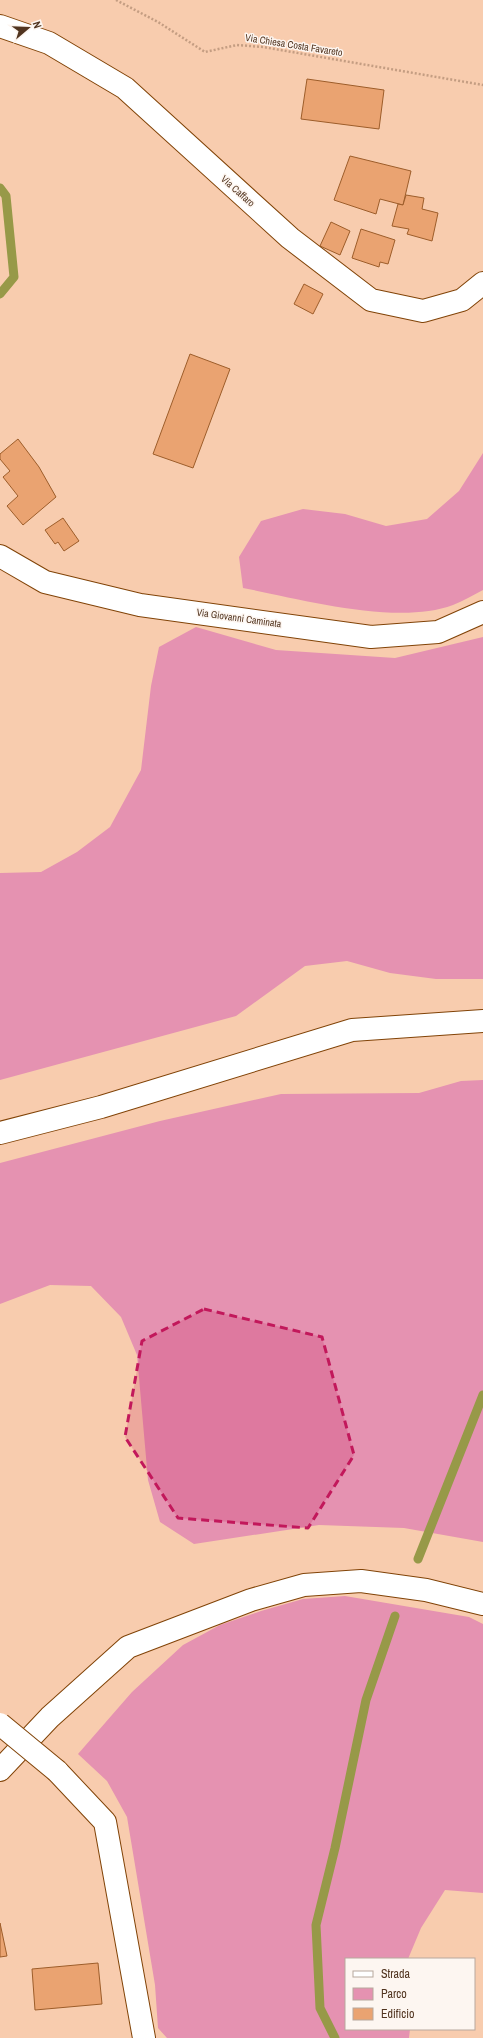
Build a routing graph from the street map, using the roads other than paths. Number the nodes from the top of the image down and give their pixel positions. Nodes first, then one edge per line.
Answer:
1 (0, 26) edge
2 (483, 283) edge
3 (0, 556) edge
4 (483, 612) edge
5 (483, 1021) edge
6 (0, 1133) edge
7 (483, 1604) edge
8 (0, 1724) edge
9 (0, 1770) edge
10 (144, 2038) edge

1 - 2 main road, Via Caffaro
3 - 4 main road, Via Giovanni Caminata
5 - 6 main road
7 - 9 main road
8 - 10 main road, bridge

